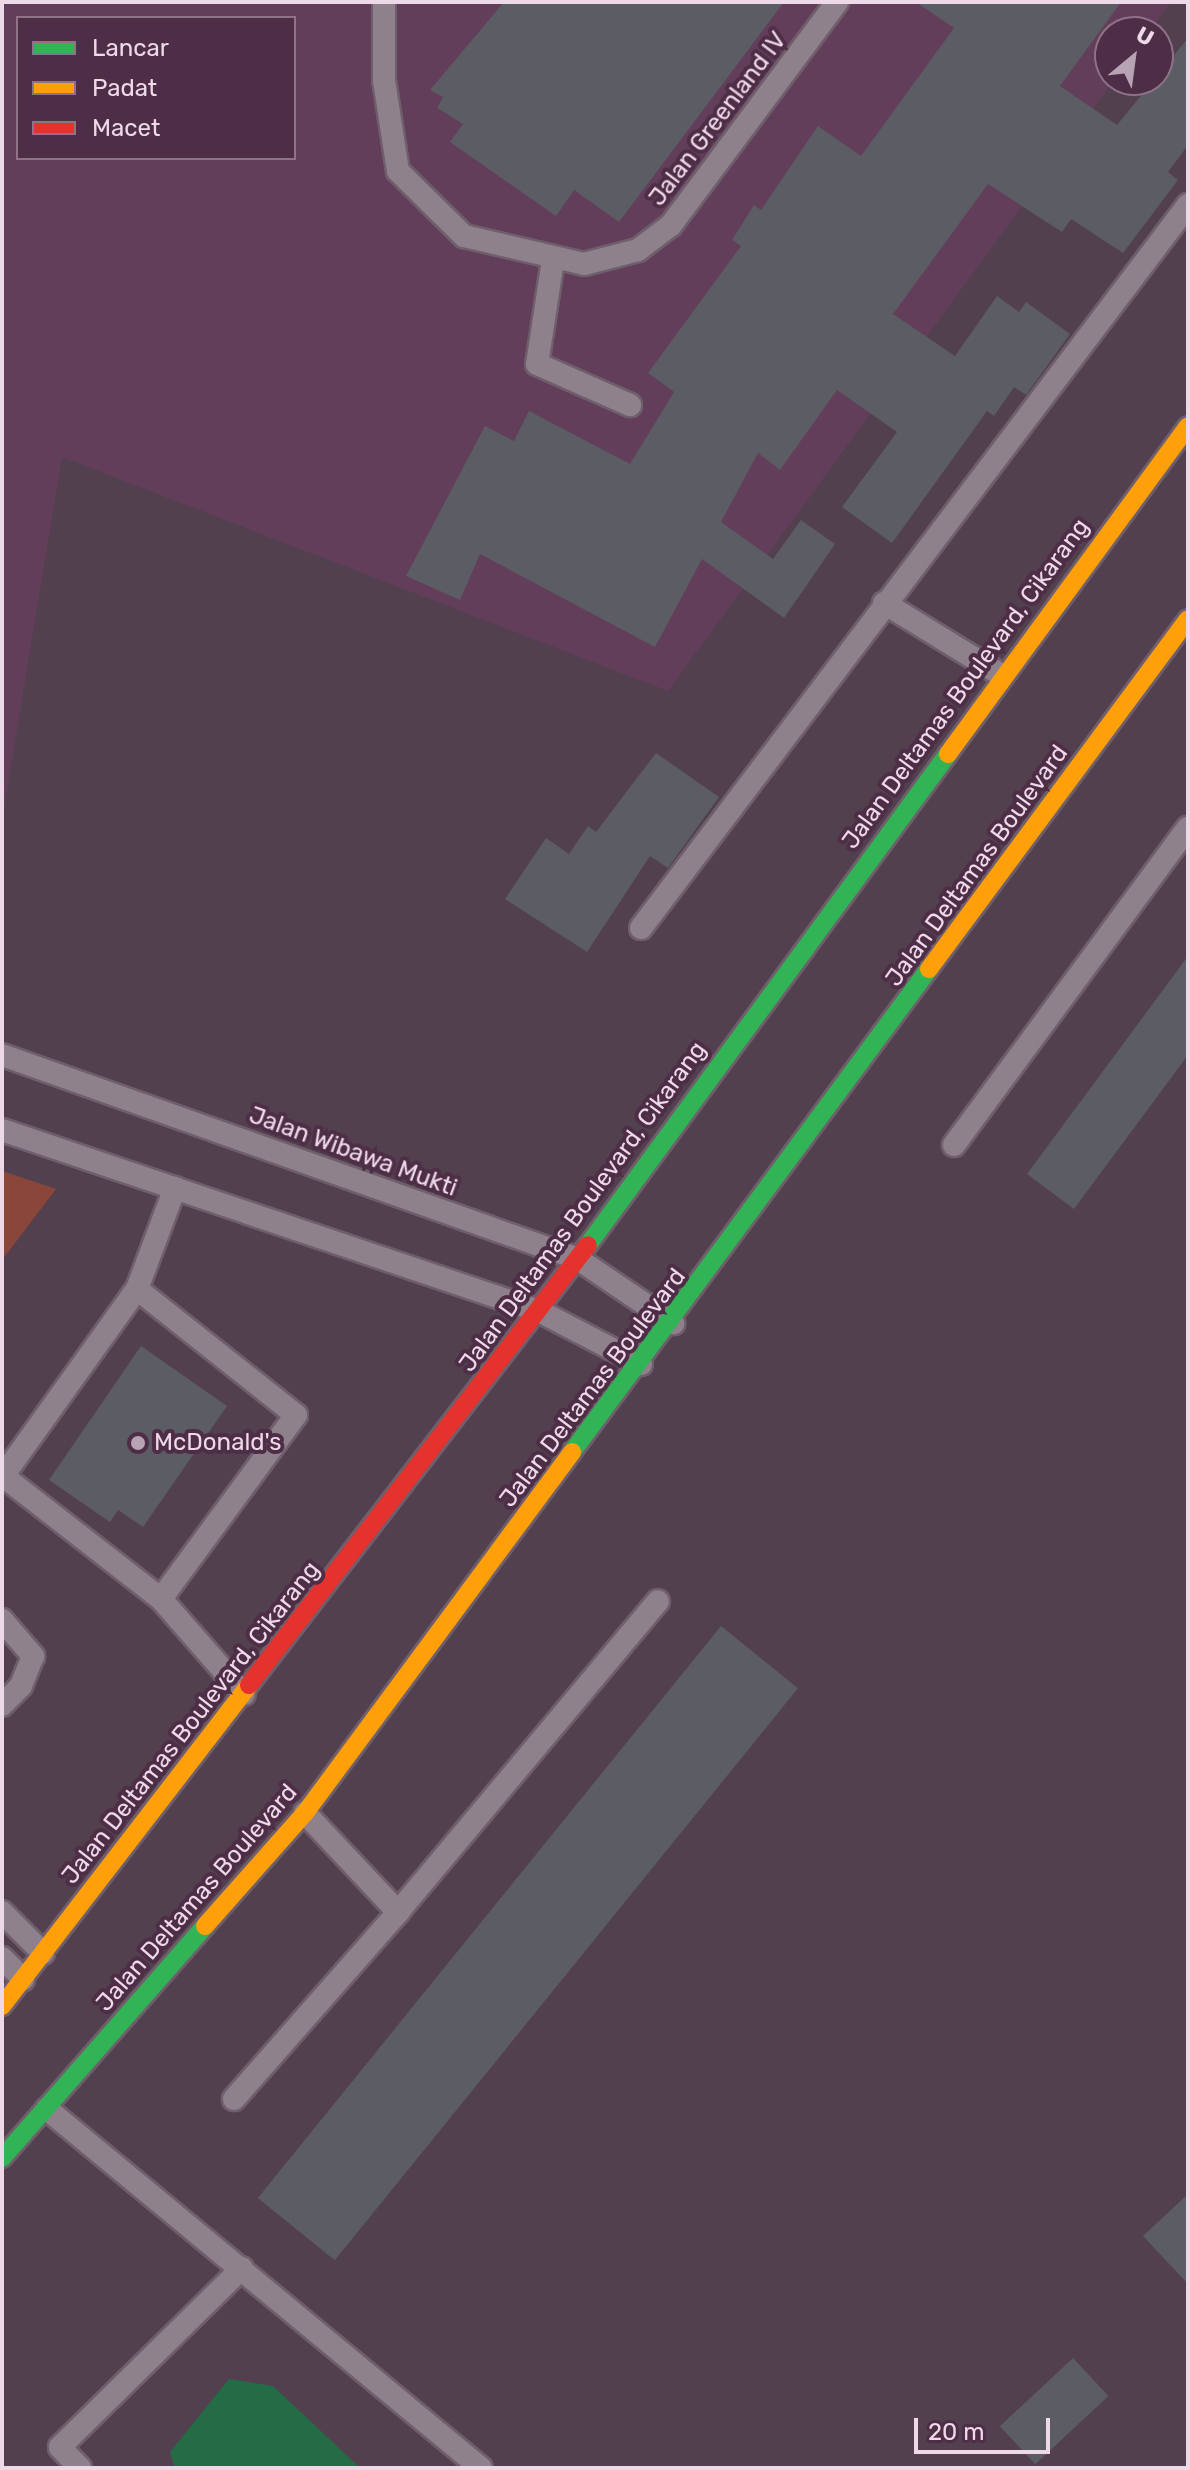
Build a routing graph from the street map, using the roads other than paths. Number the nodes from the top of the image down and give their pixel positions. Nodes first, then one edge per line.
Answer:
1 (384, 2) edge
2 (837, 2) edge
3 (1188, 205) edge
4 (553, 260) junction
5 (630, 405) dead end
6 (1188, 426) edge
7 (884, 603) junction
8 (1188, 619) edge
9 (1180, 646) edge
10 (1000, 674) junction
11 (1188, 828) edge
12 (641, 928) dead end
13 (2, 1055) edge
14 (2, 1130) edge
15 (954, 1145) dead end
16 (175, 1188) junction
17 (578, 1259) junction
18 (137, 1289) junction
19 (539, 1311) junction
20 (673, 1323) junction
21 (641, 1364) junction
22 (161, 1599) junction
23 (658, 1601) dead end
24 (2, 1620) edge
25 (244, 1694) junction
26 (2, 1705) edge
27 (305, 1813) junction
28 (2, 1912) edge
29 (398, 1912) junction
30 (43, 1953) junction
31 (2, 1958) edge
32 (23, 1979) junction
33 (2, 2006) edge
34 (234, 2099) dead end
35 (47, 2109) junction
36 (2, 2158) edge
37 (242, 2268) junction
38 (80, 2468) edge
39 (481, 2468) edge

1 - 4 lane, Jalan Greenland IV
2 - 4 lane, Jalan Greenland IV
3 - 7 lane
4 - 5 lane
6 - 10 street, Jalan Deltamas Boulevard, Cikarang
7 - 10 lane
7 - 12 lane
8 - 9 street, Jalan Deltamas Boulevard
9 - 20 street, Jalan Deltamas Boulevard
10 - 17 street, Jalan Deltamas Boulevard, Cikarang
11 - 15 lane
13 - 17 lane, Jalan Wibawa Mukti
14 - 16 lane
16 - 18 lane
16 - 19 lane
17 - 19 street, Jalan Deltamas Boulevard, Cikarang
17 - 20 lane, Jalan Wibawa Mukti
18 - 22 lane
18 - 22 lane
19 - 21 lane
19 - 25 street, Jalan Deltamas Boulevard, Cikarang
20 - 21 street, Jalan Deltamas Boulevard
21 - 27 street, Jalan Deltamas Boulevard
22 - 25 lane
23 - 29 lane
24 - 26 lane
25 - 30 street, Jalan Deltamas Boulevard, Cikarang
27 - 29 lane
27 - 35 street, Jalan Deltamas Boulevard
28 - 30 lane
29 - 34 lane
30 - 32 street, Jalan Deltamas Boulevard, Cikarang
31 - 32 lane
32 - 33 street, Jalan Deltamas Boulevard, Cikarang
35 - 36 street, Jalan Deltamas Boulevard
35 - 37 lane
37 - 38 lane
37 - 39 lane

